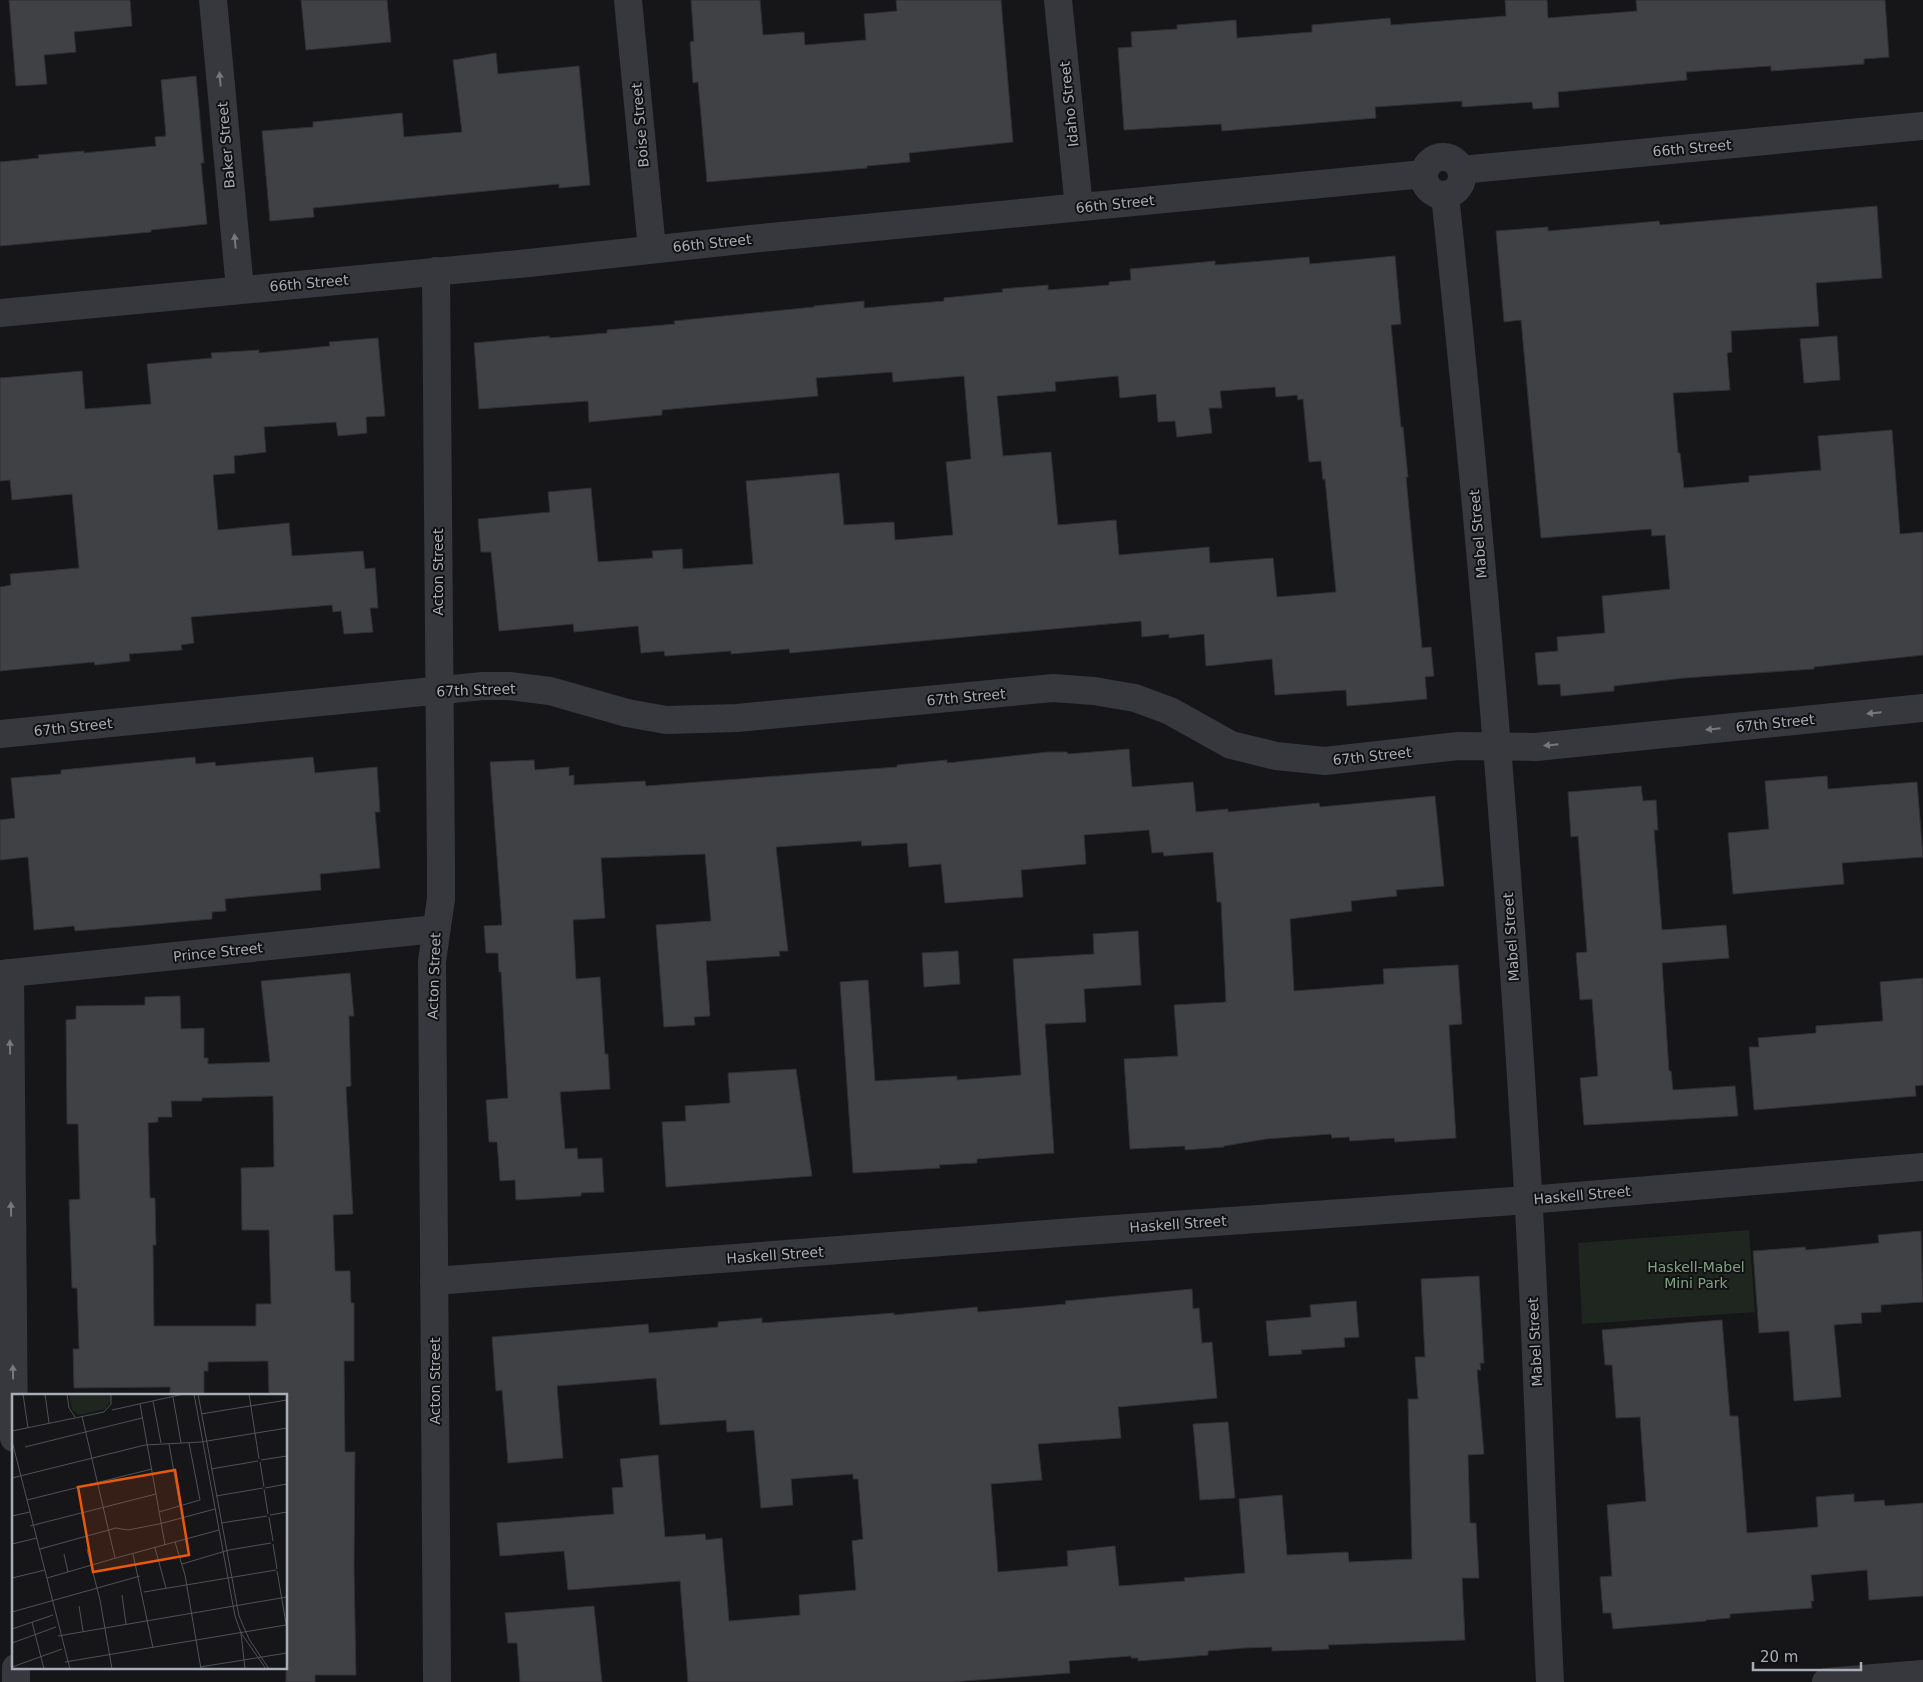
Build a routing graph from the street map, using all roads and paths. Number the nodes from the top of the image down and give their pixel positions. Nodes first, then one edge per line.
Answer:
1 (213, 0) edge
2 (628, 0) edge
3 (1058, 0) edge
4 (1923, 126) edge
5 (1462, 170) junction
6 (1424, 174) junction
7 (1445, 195) junction
8 (1079, 207) junction
9 (652, 249) junction
10 (436, 271) junction
11 (240, 289) junction
12 (0, 312) edge
13 (439, 691) junction
14 (1923, 708) edge
15 (0, 734) edge
16 (1497, 746) junction
17 (436, 930) junction
18 (5, 974) edge
19 (1923, 1167) edge
20 (1528, 1200) junction
21 (434, 1281) junction
22 (13, 1394) edge
23 (1923, 1674) edge
24 (437, 1682) edge
25 (1550, 1682) edge
26 (1826, 1682) edge

11 -> 1 street, Baker Street
2 - 9 street, Boise Street
3 - 8 street, Idaho Street
4 - 5 street, 66th Street
5 - 6 street
5 - 7 street
6 - 7 street
6 - 8 street, 66th Street
7 - 16 street, Mabel Street
8 - 9 street, 66th Street
9 - 10 street, 66th Street
10 - 11 street, 66th Street
10 - 13 street, Acton Street
11 - 12 street, 66th Street
13 - 15 street, 67th Street
13 - 16 street, 67th Street
13 - 17 street, Acton Street
14 -> 16 street, 67th Street
16 - 20 street, Mabel Street
17 - 18 street, Prince Street
17 - 21 street, Acton Street
22 -> 18 street
19 - 20 street, Haskell Street
20 - 21 street, Haskell Street
20 - 25 street, Mabel Street
21 - 24 street, Acton Street
23 - 26 street

